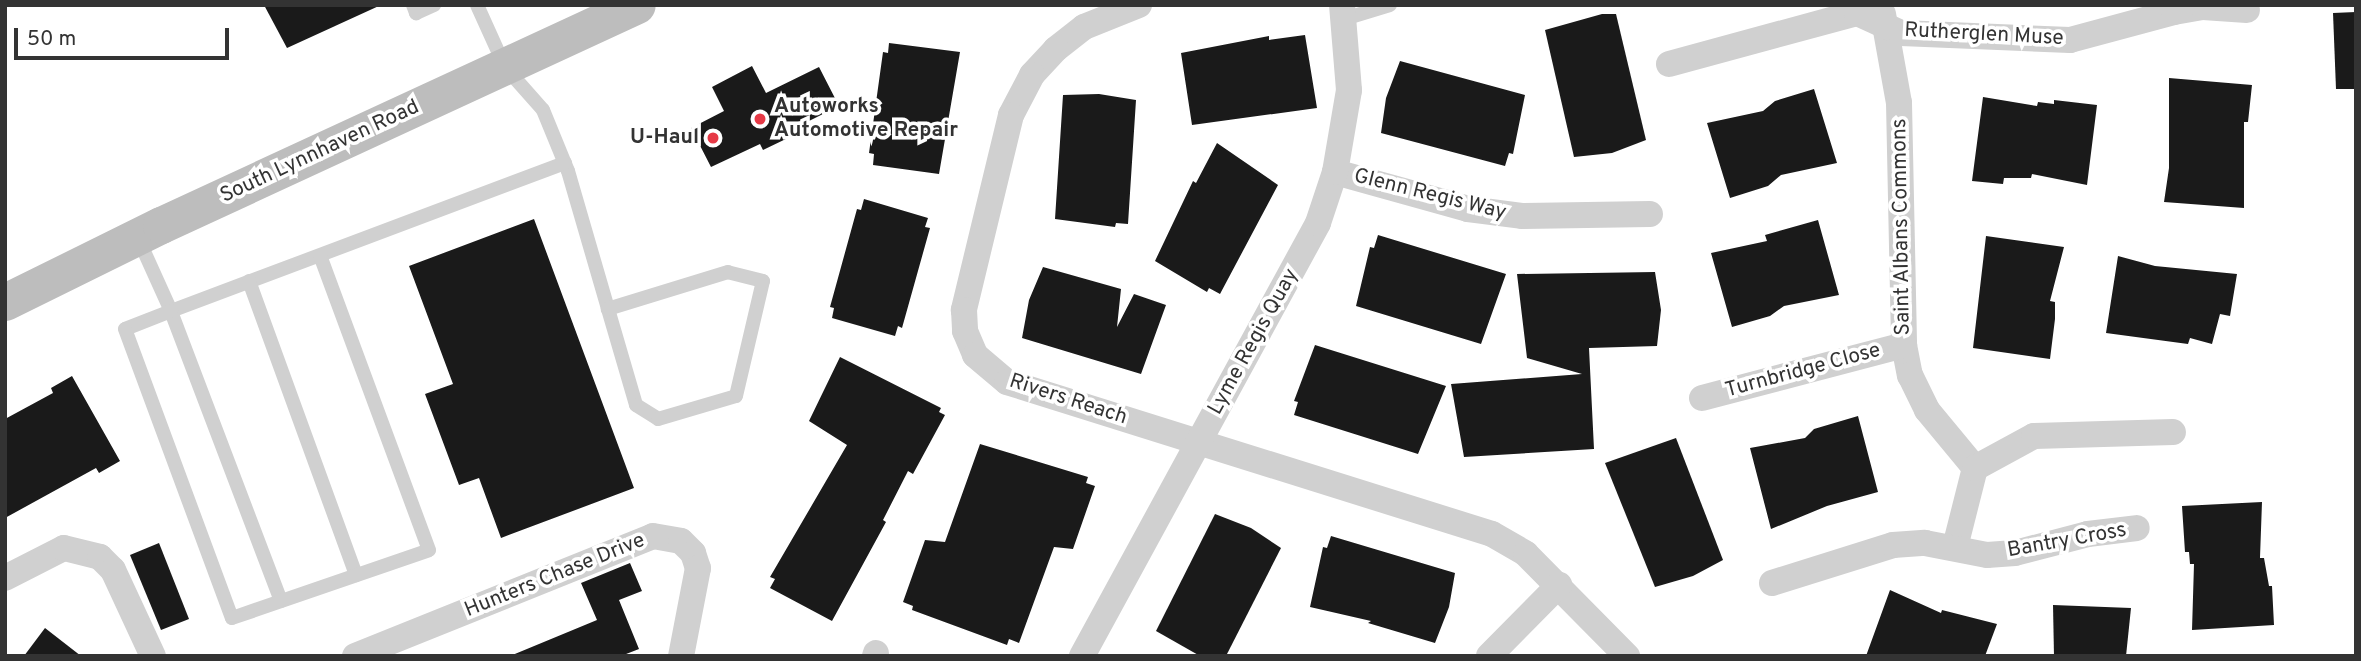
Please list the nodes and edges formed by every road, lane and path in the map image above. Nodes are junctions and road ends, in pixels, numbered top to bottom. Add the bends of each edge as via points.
1 (413, 5) edge
2 (434, 5) edge
3 (477, 5) edge
4 (637, 5) edge
5 (1139, 5) edge
6 (1390, 5) edge
7 (2247, 10) dead end
8 (1343, 12) edge
9 (1883, 17) edge
10 (1669, 64) dead end
11 (505, 67) junction
12 (565, 163) junction
13 (1335, 172) junction
14 (1650, 214) dead end
15 (137, 237) junction
16 (320, 255) junction
17 (248, 281) junction
18 (5, 302) edge
19 (608, 309) junction
20 (171, 311) junction
21 (1904, 345) junction
22 (1702, 398) dead end
23 (2173, 432) dead end
24 (1199, 442) junction
25 (1975, 468) junction
26 (2137, 528) dead end
27 (1955, 547) junction
28 (356, 575) junction
29 (5, 578) edge
30 (1772, 583) dead end
31 (1559, 584) junction
32 (281, 601) junction
33 (153, 656) edge
34 (355, 656) edge
35 (681, 656) edge
36 (1082, 656) edge
37 (1489, 656) edge
38 (1627, 656) edge

1 - 2 lane via 416,13
3 - 11 lane
4 - 11 street, South Lynnhaven Road
5 - 24 street, Rivers Reach via 1084,27 1032,75 1011,115 964,310 965,331 975,355 1007,382
6 - 8 lane
7 - 9 street, Rutherglen Muse via 2203,7 2070,40 1901,33
8 - 13 street, Lyme Regis Quay via 1349,90
9 - 10 street, Rutherglen Muse via 1857,13
9 - 21 street, Saint Albans Commons via 1899,103
11 - 12 lane via 543,110
11 - 15 street, South Lynnhaven Road
12 - 16 lane
12 - 19 lane
13 - 14 street, Glenn Regis Way via 1468,209 1522,216
13 - 24 street, Lyme Regis Quay via 1294,273
15 - 18 street, South Lynnhaven Road
15 - 20 lane
16 - 17 lane
16 - 28 lane via 429,550
17 - 20 lane
17 - 28 lane
19 - 19 lane via 728,272 763,281 736,396 659,419 636,405
20 - 32 lane
20 - 32 lane via 125,329 227,606 232,618
21 - 22 street, Turnbridge Close
21 - 25 street, Saint Albans Commons via 1910,375 1927,410
23 - 25 street via 2034,436
24 - 31 street, Rivers Reach via 1492,534 1526,554
24 - 36 street, Lyme Regis Quay
25 - 27 street
26 - 27 street, Bantry Cross via 2088,534 2015,554 1987,555
27 - 30 street via 1908,544
28 - 32 lane
29 - 33 street via 64,548 100,557 113,570
31 - 37 street
31 - 38 street, Rivers Reach
34 - 35 street, Hunters Chase Drive via 653,536 681,541 693,553 698,568

